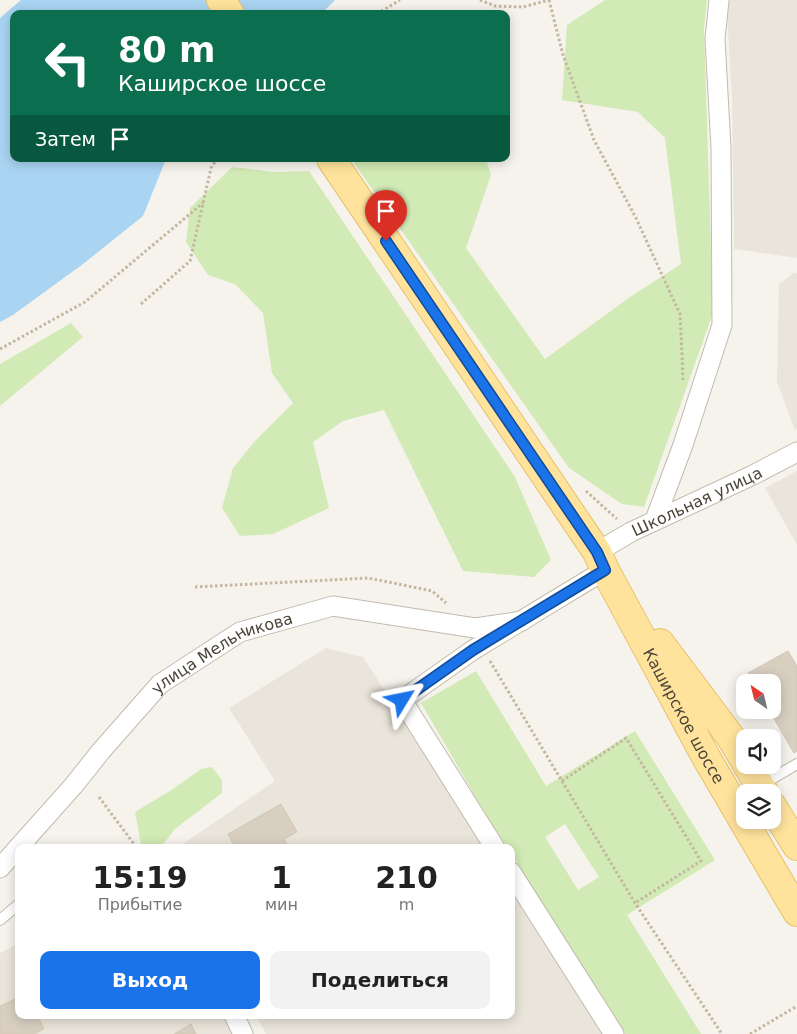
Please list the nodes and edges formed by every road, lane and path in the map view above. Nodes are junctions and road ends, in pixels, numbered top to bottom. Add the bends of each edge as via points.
1 (400, 0) edge
2 (480, 0) edge
3 (549, 0) edge
4 (719, 0) edge
5 (384, 10) edge
6 (214, 162) edge
7 (333, 162) edge
8 (203, 203) junction
9 (141, 304) dead end
10 (0, 349) edge
11 (683, 381) dead end
12 (797, 452) edge
13 (655, 520) junction
14 (601, 561) junction
15 (522, 621) junction
16 (487, 657) dead end
17 (736, 746) edge
18 (797, 764) edge
19 (562, 781) junction
20 (766, 784) edge
21 (99, 797) dead end
22 (781, 820) edge
23 (21, 844) edge
24 (134, 844) edge
25 (493, 844) edge
26 (797, 846) edge
27 (15, 851) edge
28 (0, 868) edge
29 (515, 878) edge
30 (635, 903) junction
31 (15, 907) edge
32 (797, 912) edge
33 (0, 920) edge
34 (797, 1006) edge
35 (236, 1019) edge
36 (243, 1034) edge
37 (614, 1034) edge
38 (722, 1034) edge
39 (750, 1034) edge

1 - 5 path
2 - 3 path via 495,6 523,7
3 - 11 path via 563,55 594,140 636,218 680,314
4 - 13 street via 716,39 721,148 722,325
6 - 8 path
7 - 14 main road, Каширское шоссе
8 - 9 path via 190,261
8 - 10 path via 85,302
12 - 13 street, Школьная улица
13 - 14 street, Школьная улица via 631,532
14 - 15 street, Школьная улица
14 - 17 main road, Каширское шоссе
14 - 32 main road, Каширское шоссе via 707,759
15 - 23 street, улица Мельникова via 475,628 334,606 240,632 160,684
15 - 25 street, Школьная улица via 473,650 402,700
16 - 19 path
18 - 20 lane
19 - 30 path
19 - 30 path via 626,738 701,861
21 - 24 path
22 - 26 main road
27 - 28 street, улица Мельникова
29 - 37 street
30 - 38 path
31 - 33 lane
34 - 39 path
35 - 36 street

